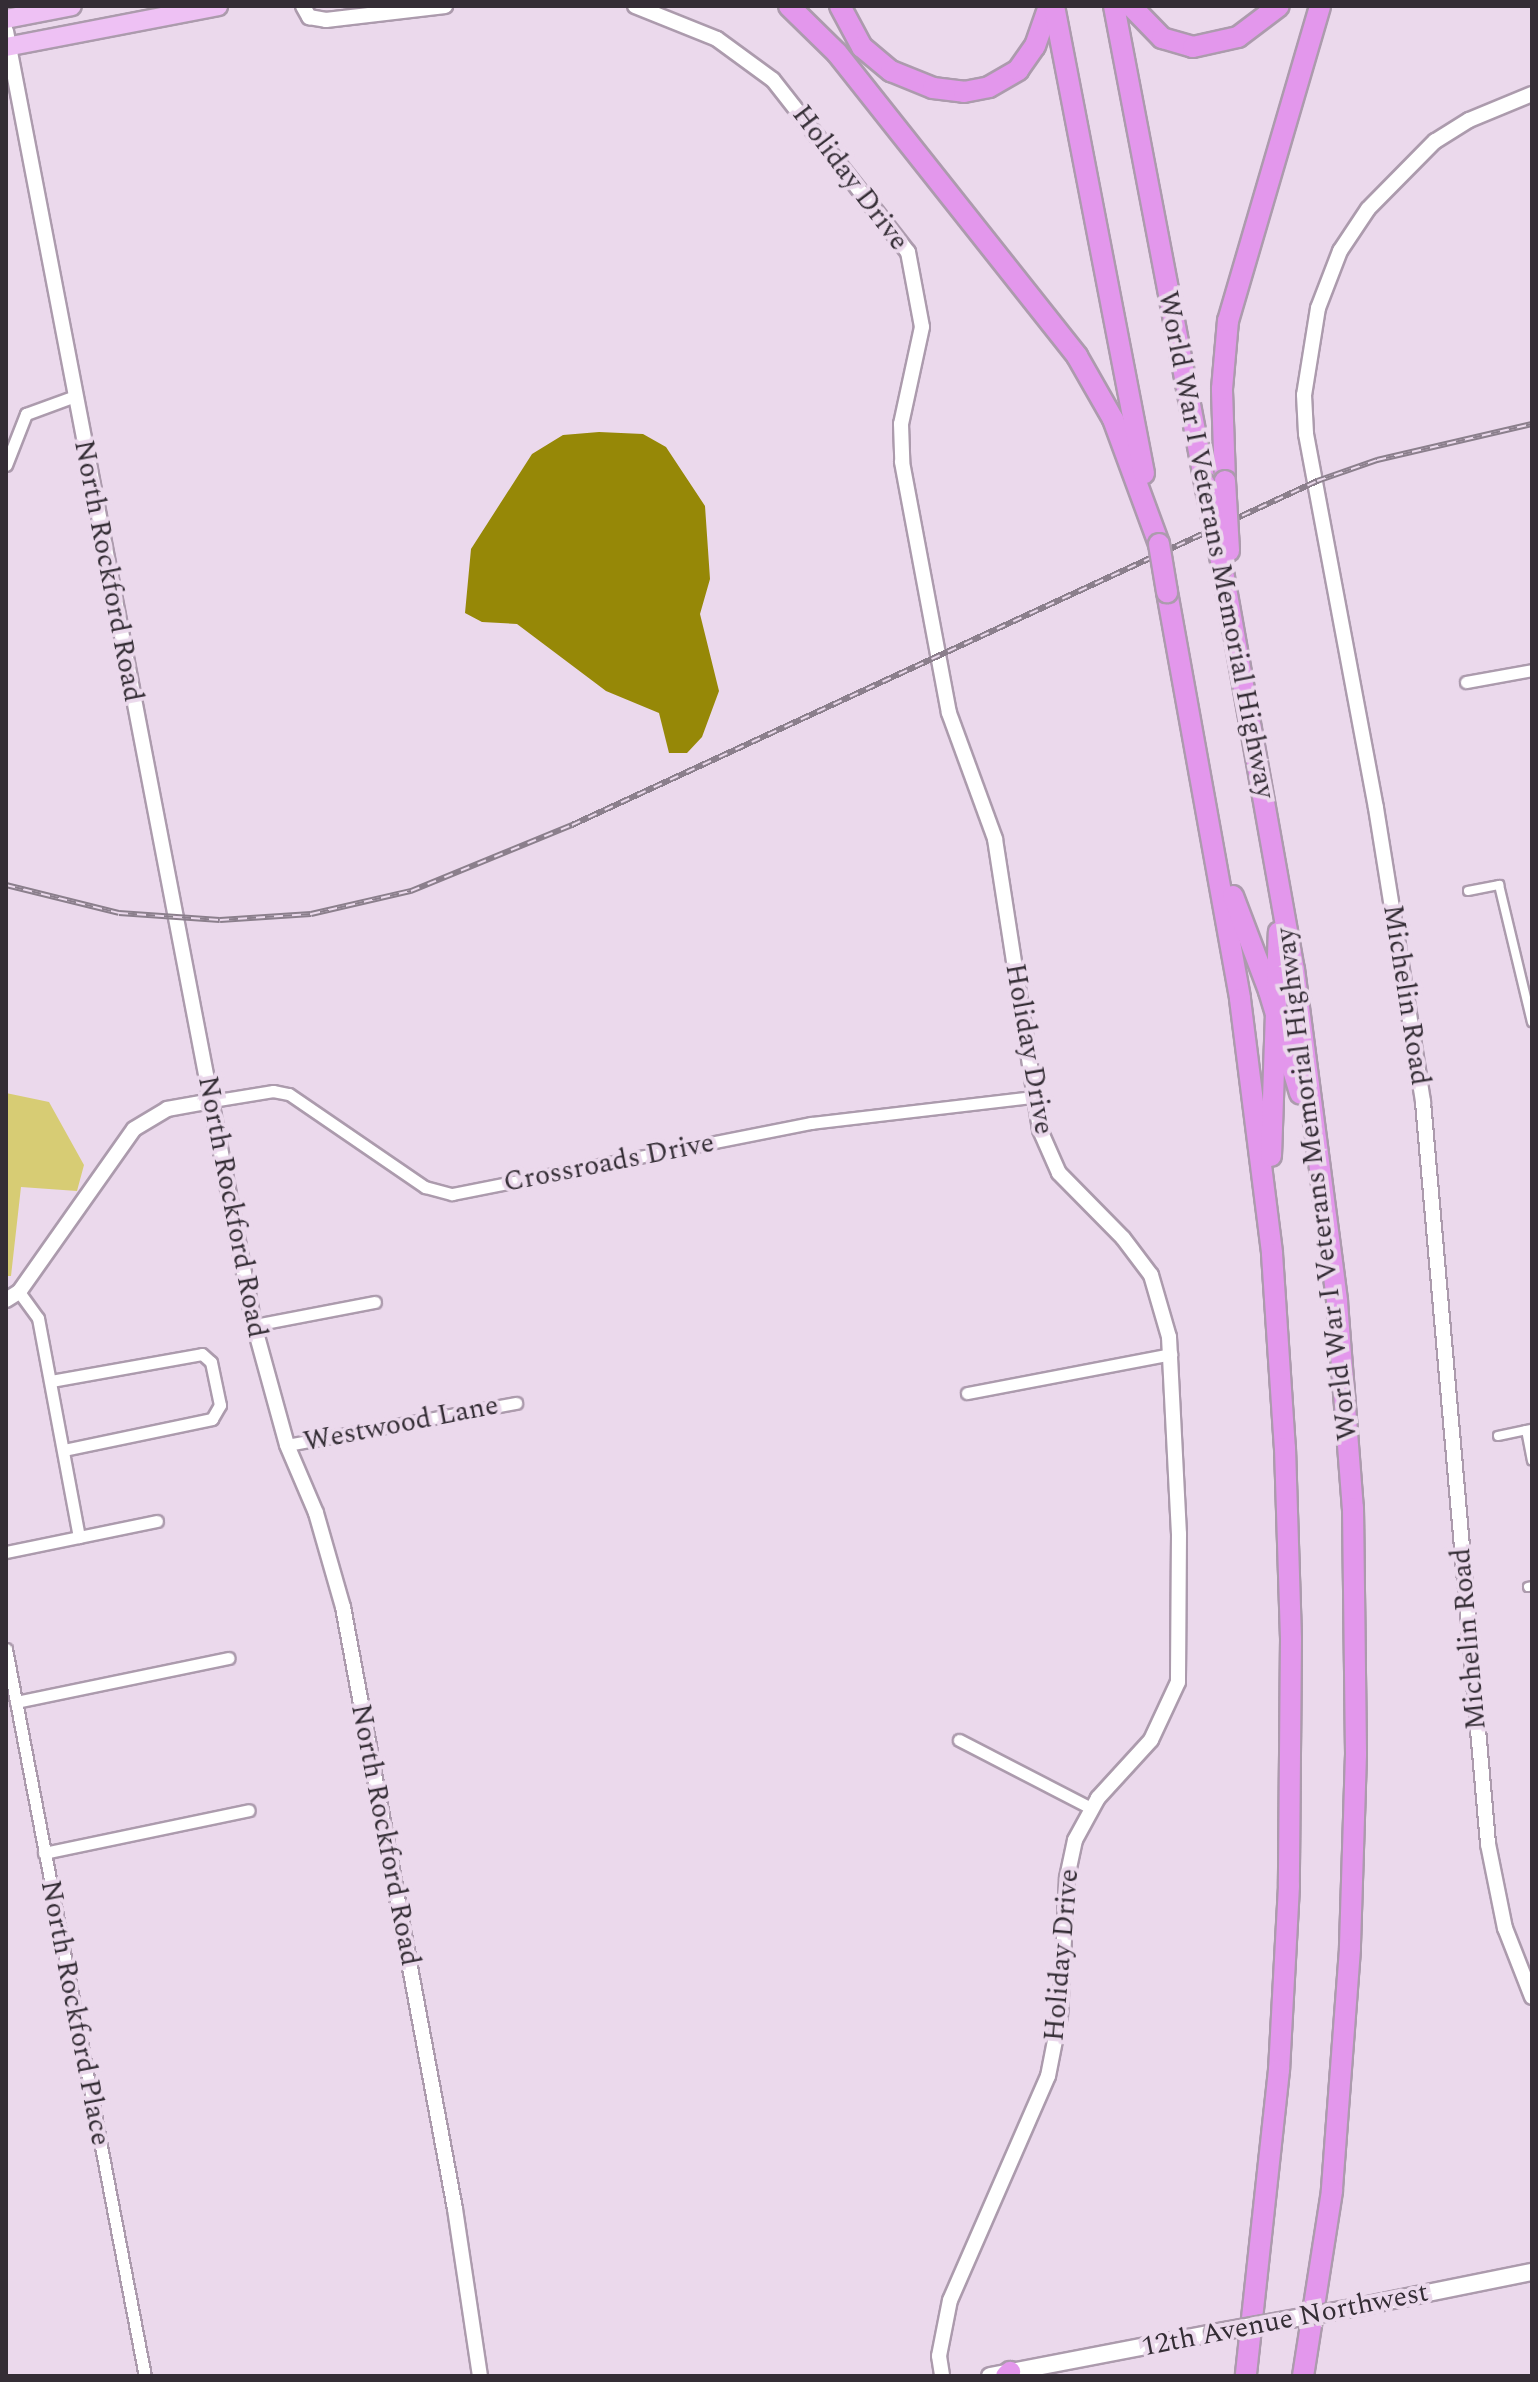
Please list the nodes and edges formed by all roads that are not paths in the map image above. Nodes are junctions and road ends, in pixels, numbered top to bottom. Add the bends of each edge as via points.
1 (72, 6) edge
2 (218, 6) edge
3 (303, 6) edge
4 (445, 6) edge
5 (635, 6) edge
6 (789, 6) edge
7 (840, 6) edge
8 (1052, 6) edge
9 (1114, 6) edge
10 (1131, 6) edge
11 (1279, 6) edge
12 (1320, 6) edge
13 (6, 19) edge
14 (7, 42) edge
15 (1532, 94) edge
16 (75, 396) junction
17 (6, 465) edge
18 (1215, 483) junction
19 (1149, 513) junction
20 (1532, 670) edge
21 (1466, 682) dead end
22 (1219, 864) junction
23 (1279, 868) junction
24 (1468, 891) dead end
25 (1276, 1014) junction
26 (1532, 1022) edge
27 (1034, 1097) junction
28 (212, 1101) junction
29 (1326, 1218) junction
30 (1272, 1254) junction
31 (13, 1296) edge
32 (375, 1302) dead end
33 (254, 1325) junction
34 (1171, 1354) junction
35 (51, 1381) junction
36 (967, 1393) dead end
37 (516, 1403) dead end
38 (1529, 1430) edge
39 (1498, 1436) dead end
40 (287, 1445) junction
41 (63, 1450) junction
42 (1532, 1460) edge
43 (157, 1521) dead end
44 (79, 1537) junction
45 (6, 1552) edge
46 (6, 1649) edge
47 (228, 1658) dead end
48 (16, 1702) junction
49 (959, 1740) dead end
50 (1091, 1808) junction
51 (249, 1810) dead end
52 (44, 1853) junction
53 (1532, 1997) edge
54 (1532, 2272) edge
55 (941, 2335) junction
56 (1002, 2375) edge
57 (145, 2376) edge
58 (480, 2376) edge
59 (942, 2376) edge
60 (952, 2376) edge
61 (1246, 2376) edge
62 (1303, 2376) edge

1 - 13 main road
2 - 14 main road
3 - 4 street via 309,17 326,20
5 - 27 street, Holiday Drive via 717,39 773,80 900,239 914,268 922,345 902,416 902,462 949,713 995,839
6 - 19 highway via 837,53 1077,356 1113,419
7 - 8 highway via 862,47 891,71 933,88 964,92 989,87 1018,70
8 - 19 highway, World War I Veterans Memorial Highway
9 - 18 highway, World War I Veterans Memorial Highway
10 - 11 highway via 1162,38 1193,47 1238,37
12 - 18 highway via 1228,321
14 - 16 street, North Rockford Road
15 - 53 street, Michelin Road via 1469,120 1435,141 1368,209 1340,251 1318,308 1304,395 1306,434 1376,808 1423,1102 1488,1844 1505,1928
16 - 17 street via 26,414
16 - 28 street, North Rockford Road
18 - 23 highway, World War I Veterans Memorial Highway, bridge via 1228,596
19 - 22 highway, World War I Veterans Memorial Highway, bridge
20 - 21 street
22 - 25 highway
22 - 30 highway, World War I Veterans Memorial Highway
23 - 25 highway
23 - 29 highway, World War I Veterans Memorial Highway
24 - 26 street via 1499,885
25 - 29 highway via 1307,1122
25 - 30 highway
27 - 28 street, Crossroads Drive via 811,1123 452,1194 425,1187 289,1094 273,1091
27 - 34 street, Holiday Drive via 1040,1130 1059,1173 1132,1248 1156,1286
28 - 31 street via 167,1109 134,1129
28 - 33 street, North Rockford Road
29 - 62 highway, World War I Veterans Memorial Highway via 1353,1508 1355,1837 1332,2191
30 - 61 highway, World War I Veterans Memorial Highway via 1289,1539 1290,1871 1279,2070
31 - 35 street via 38,1318
32 - 33 street
33 - 40 street, North Rockford Road
34 - 36 street
34 - 50 street, Holiday Drive via 1179,1534 1178,1682 1151,1740
35 - 41 street
35 - 41 street via 202,1354 211,1362 220,1405 212,1419
37 - 40 street, Westwood Lane
38 - 39 street
38 - 42 street
40 - 58 street, North Rockford Road via 316,1513 343,1607 455,2209
41 - 44 street
43 - 44 street
44 - 45 street
46 - 48 street, North Rockford Place
47 - 48 street
48 - 52 street, North Rockford Place
49 - 50 street
50 - 55 street, Holiday Drive via 1071,1857 1060,2009 1048,2076 950,2300
51 - 52 street
52 - 57 street, North Rockford Place
54 - 56 main road, 12th Avenue Northwest, bridge
55 - 59 street, Holiday Drive
55 - 60 street

